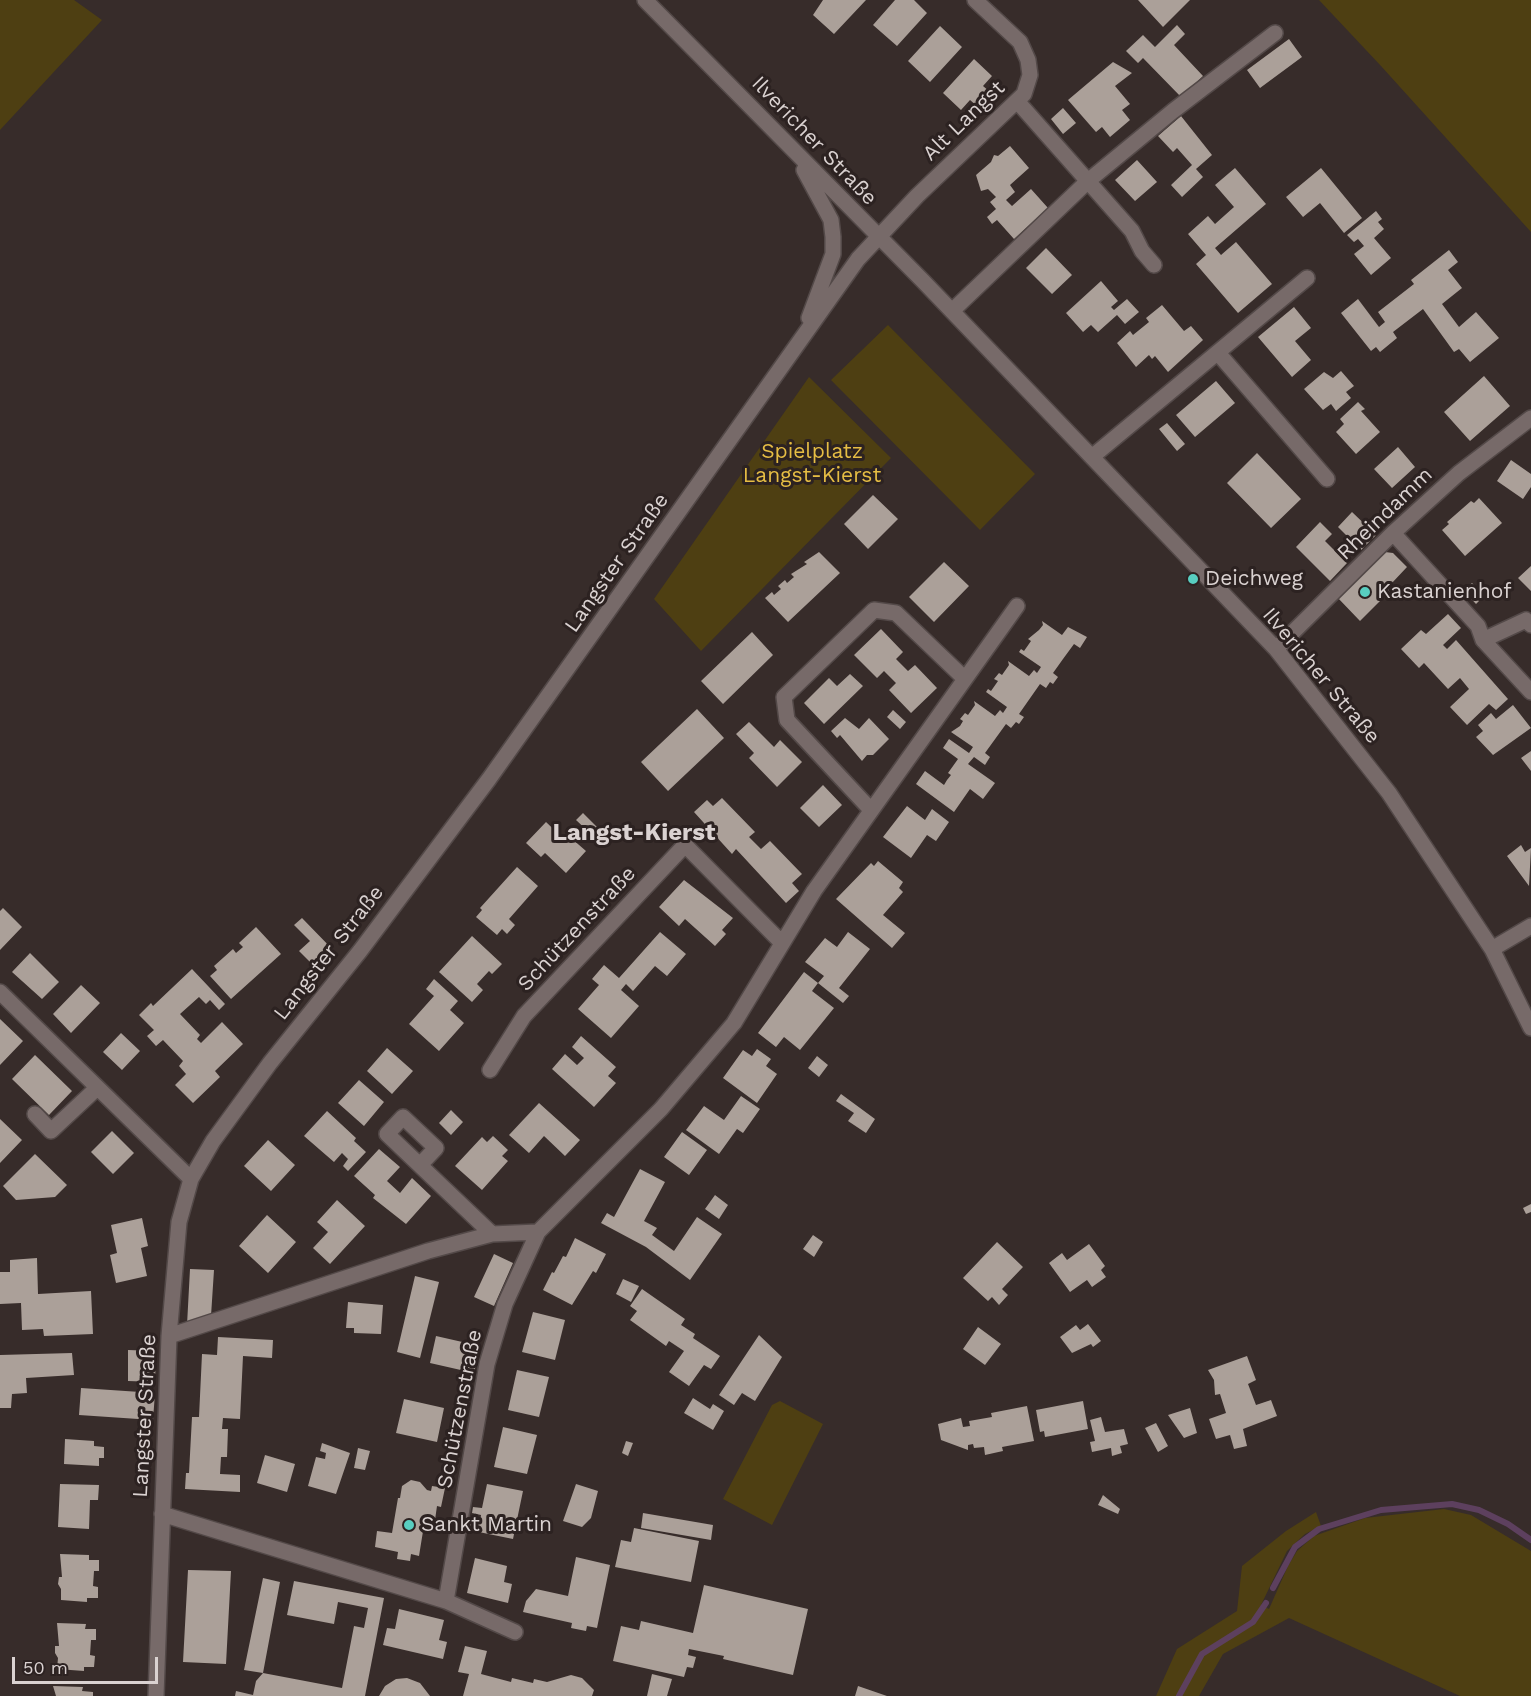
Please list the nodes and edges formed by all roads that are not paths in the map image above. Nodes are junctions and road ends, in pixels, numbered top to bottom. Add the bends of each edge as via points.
1 (645, 0) edge
2 (975, 0) edge
3 (1275, 33) dead end
4 (1017, 101) junction
5 (792, 149) junction
6 (1088, 181) junction
7 (878, 236) junction
8 (1154, 265) dead end
9 (1307, 278) dead end
10 (952, 311) junction
11 (805, 332) junction
12 (1218, 353) junction
13 (1531, 418) edge
14 (1093, 456) junction
15 (1327, 479) dead end
16 (1393, 533) junction
17 (1017, 606) dead end
18 (1531, 625) edge
19 (1483, 640) junction
20 (1276, 649) junction
21 (965, 679) junction
22 (1531, 692) edge
23 (871, 810) junction
24 (1531, 926) edge
25 (781, 942) junction
26 (1492, 949) junction
27 (0, 992) edge
28 (1531, 1028) edge
29 (490, 1070) dead end
30 (97, 1088) junction
31 (35, 1114) dead end
32 (420, 1165) dead end
33 (191, 1179) junction
34 (538, 1232) junction
35 (492, 1234) junction
36 (169, 1336) junction
37 (162, 1514) junction
38 (447, 1601) junction
39 (516, 1632) dead end
40 (156, 1696) edge

1 - 5 street, Ilvericher Straße
2 - 4 street, Alt Langst via 1020,42 1028,60 1030,75
3 - 6 street
4 - 6 street
4 - 7 street, Alt Langst
5 - 7 street, Ilvericher Straße
5 - 11 street, Langster Straße via 831,220 833,237 833,254
6 - 8 street via 1132,231
6 - 10 street
7 - 10 street, Ilvericher Straße
7 - 11 street, Langster Straße
9 - 12 street
10 - 14 street, Ilvericher Straße
11 - 33 street, Langster Straße via 489,779 270,1063 213,1141
12 - 14 street
12 - 15 street
13 - 16 street, Rheindamm via 1459,473
14 - 20 street, Ilvericher Straße
16 - 19 street via 1478,626
16 - 20 street, Rheindamm
17 - 21 street, Schützenstraße
18 - 19 street via 1526,620
19 - 22 street
20 - 26 street, Ilvericher Straße via 1389,793
21 - 23 street, Schützenstraße
21 - 23 street via 896,613 874,610 784,697 787,720
23 - 25 street, Schützenstraße
24 - 26 street
25 - 29 street, Schützenstraße via 685,845 524,1016
25 - 34 street, Schützenstraße via 734,1023 661,1109
26 - 28 street, Ilvericher Straße
27 - 30 street
30 - 31 street via 51,1131
30 - 33 street
32 - 35 street
33 - 36 street, Langster Straße via 179,1222
34 - 35 street
34 - 38 street, Schützenstraße via 505,1304 487,1364
35 - 36 street via 428,1251
36 - 37 street, Langster Straße
37 - 38 street
37 - 40 street, Langster Straße
38 - 39 street

